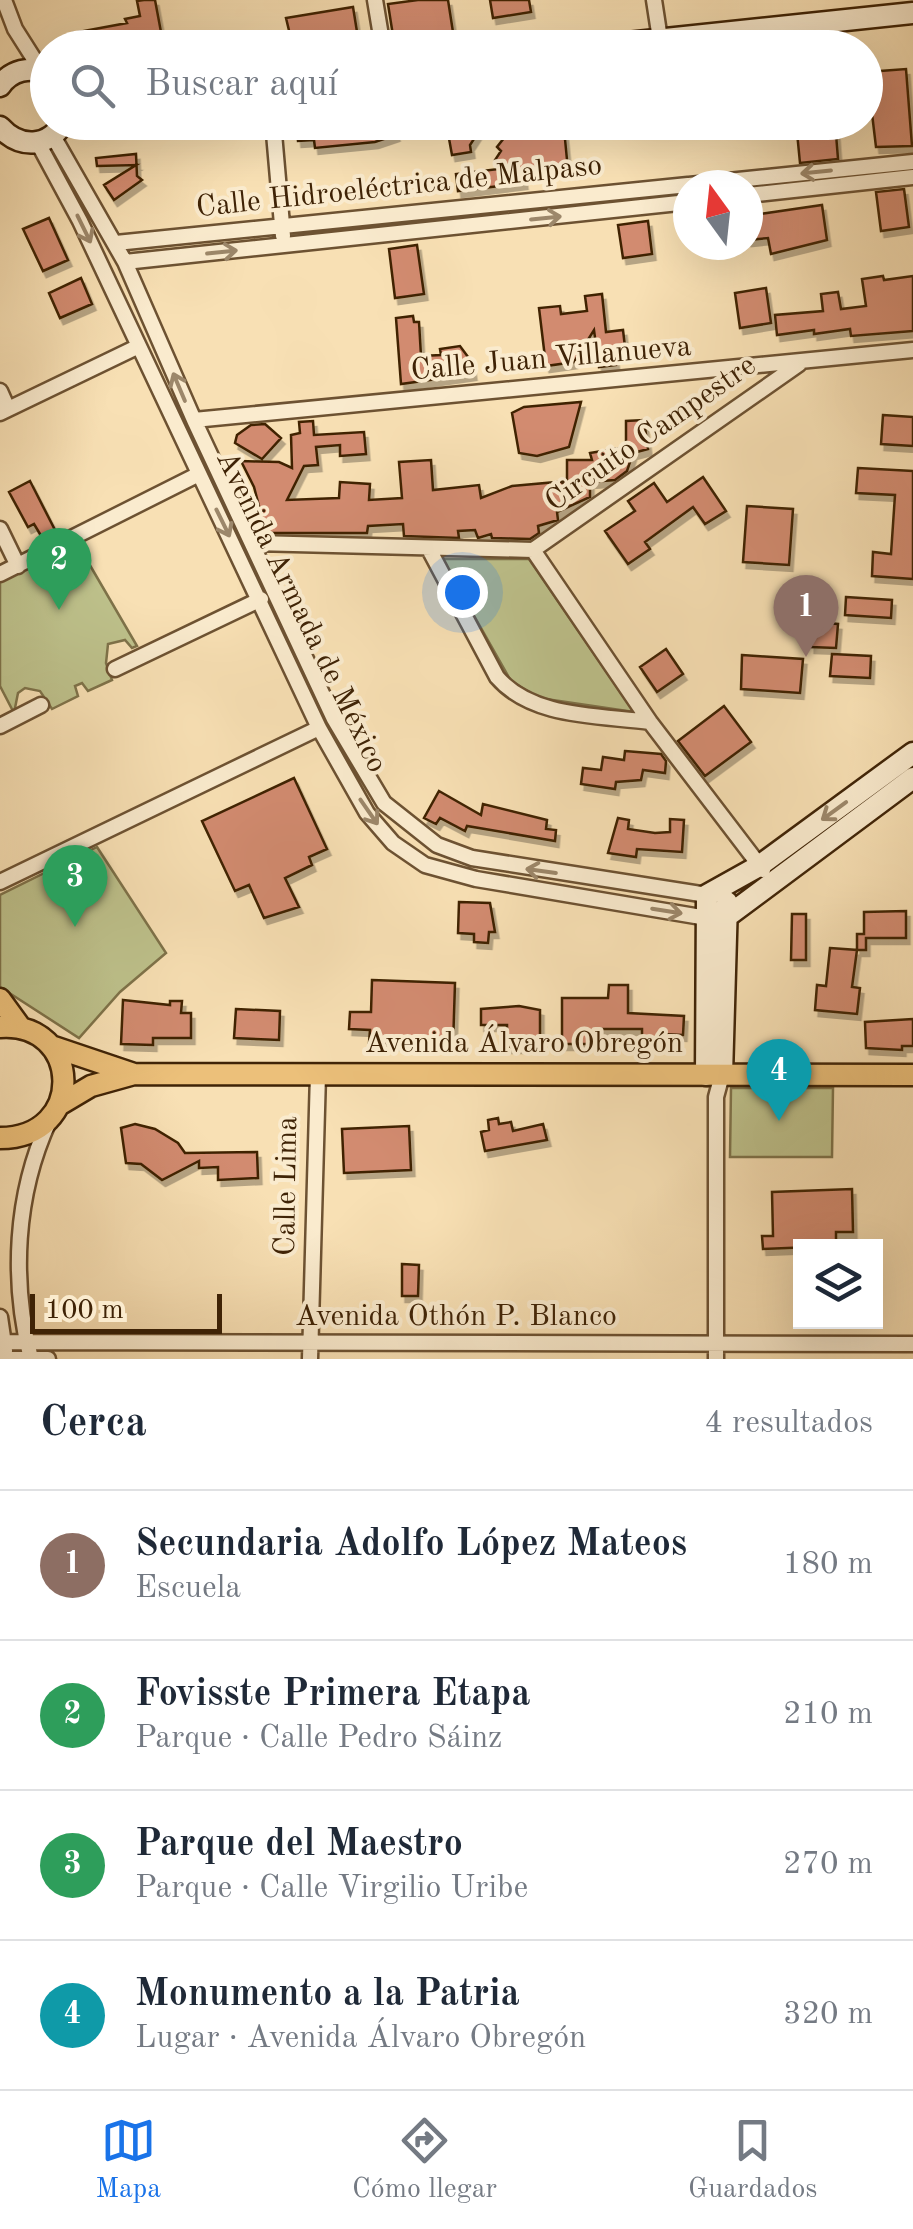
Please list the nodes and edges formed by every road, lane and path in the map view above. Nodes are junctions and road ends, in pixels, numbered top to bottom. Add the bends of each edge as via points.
1 (4, 0) edge
2 (375, 0) edge
3 (654, 0) edge
4 (913, 12) edge
5 (381, 30) edge
6 (659, 30) edge
7 (744, 30) edge
8 (30, 51) edge
9 (30, 69) edge
10 (2, 77) edge
11 (0, 127) edge
12 (30, 137) edge
13 (54, 140) edge
14 (56, 140) edge
15 (275, 140) edge
16 (913, 162) edge
17 (763, 177) edge
18 (913, 177) edge
19 (673, 187) edge
20 (763, 193) edge
21 (594, 195) junction
22 (673, 204) edge
23 (596, 212) junction
24 (282, 228) junction
25 (116, 242) junction
26 (284, 245) junction
27 (126, 262) junction
28 (139, 346) junction
29 (913, 350) edge
30 (800, 363) junction
31 (0, 391) edge
32 (4, 411) edge
33 (194, 420) junction
34 (199, 474) junction
35 (0, 528) edge
36 (254, 543) junction
37 (532, 550) junction
38 (430, 551) junction
39 (18, 566) junction
40 (0, 574) edge
41 (261, 599) junction
42 (115, 669) dead end
43 (42, 705) dead end
44 (650, 722) junction
45 (0, 726) edge
46 (319, 728) junction
47 (913, 753) edge
48 (913, 778) edge
49 (765, 874) junction
50 (0, 882) edge
51 (716, 892) junction
52 (729, 914) junction
53 (707, 918) junction
54 (0, 999) edge
55 (11, 1028) edge
56 (51, 1046) junction
57 (134, 1074) junction
58 (318, 1074) junction
59 (714, 1075) junction
60 (913, 1075) edge
61 (54, 1113) junction
62 (0, 1138) edge
63 (0, 1317) edge
64 (26, 1340) junction
65 (2, 1342) edge
66 (913, 1344) edge
67 (310, 1352) edge
68 (716, 1352) edge
69 (3, 1358) edge
70 (31, 1358) edge
71 (48, 1359) edge

1 - 8 street
2 - 5 street
3 - 6 street
4 - 7 main road
9 - 10 main road
11 - 12 main road via 12,139
13 -> 28 street, Avenida Armada de México
14 - 25 street, Avenida Armada de México
15 - 24 street
16 -> 17 street, Calle Hidroeléctrica de Malpaso
18 - 20 street
19 - 21 street, Calle Hidroeléctrica de Malpaso
21 - 23 street
21 - 24 street, Calle Hidroeléctrica de Malpaso
22 - 23 street, Calle Hidroeléctrica de Malpaso
26 -> 23 street, Calle Hidroeléctrica de Malpaso
24 - 25 street, Calle Hidroeléctrica de Malpaso
24 - 26 street
25 - 27 street, Avenida Armada de México
27 -> 26 street, Calle Hidroeléctrica de Malpaso
33 -> 27 street, Avenida Armada de México
28 - 32 street
28 - 34 street, Avenida Armada de México
29 - 30 street, Calle Juan Villanueva
30 - 33 street, Calle Juan Villanueva
30 - 37 street, Circuito Campestre
31 - 32 street
33 - 36 street, Avenida Armada de México
34 - 39 street
34 -> 41 street, Avenida Armada de México
35 - 39 street
36 - 38 street, Circuito Campestre
51 -> 36 street, Avenida Armada de México via 472,858 412,829 384,803 334,719
37 - 38 street, Circuito Campestre
37 - 44 street, Circuito Campestre
38 - 44 street via 511,694 534,706
39 - 40 street
41 - 42 street
41 - 46 street, Avenida Armada de México
43 - 45 street
44 - 49 street, Circuito Campestre
46 - 50 street
46 -> 53 street, Avenida Armada de México via 367,812 425,866
47 -> 49 main road
48 - 49 main road
49 - 51 main road
49 - 52 main road
51 - 52 main road
51 - 53 main road
52 - 53 main road, Avenida Armada de México
52 - 59 main road
53 - 59 main road
54 - 55 main road
55 - 56 main road, Avenida Álvaro Obregón
56 - 57 main road, Avenida Álvaro Obregón
56 - 61 main road via 64,1074
57 - 58 main road, Avenida Álvaro Obregón
57 - 61 main road, Avenida Álvaro Obregón via 91,1086
58 - 59 main road, Avenida Álvaro Obregón
58 - 67 street, Calle Lima
59 - 60 main road, Avenida Álvaro Obregón
59 - 68 street
61 - 62 main road, Avenida Álvaro Obregón via 34,1132
61 - 64 street via 32,1157 22,1217 18,1296
63 - 65 street
64 - 65 street, Avenida Othón P. Blanco
64 - 67 street, Avenida Othón P. Blanco
64 - 70 street
65 - 69 street
66 - 68 street, Avenida Othón P. Blanco
67 - 68 street, Avenida Othón P. Blanco
69 - 70 street
70 - 71 street

